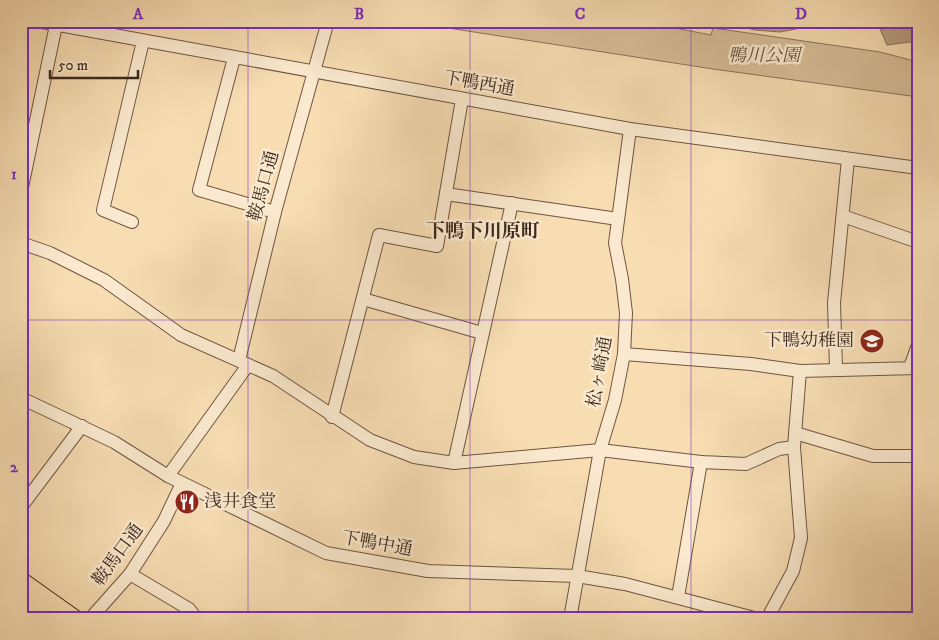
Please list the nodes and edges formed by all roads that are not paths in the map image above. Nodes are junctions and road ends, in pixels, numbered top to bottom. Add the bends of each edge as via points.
1 (37, 21) edge
2 (328, 21) edge
3 (56, 25) junction
4 (143, 41) junction
5 (234, 58) junction
6 (314, 73) junction
7 (462, 99) junction
8 (630, 129) junction
9 (848, 159) junction
10 (918, 168) edge
11 (21, 192) edge
12 (446, 194) junction
13 (512, 203) junction
14 (275, 212) junction
15 (843, 216) junction
16 (618, 219) junction
17 (132, 222) dead end
18 (918, 242) edge
19 (21, 243) edge
20 (363, 299) junction
21 (482, 333) junction
22 (918, 345) edge
23 (624, 354) junction
24 (243, 362) junction
25 (914, 367) edge
26 (836, 368) junction
27 (800, 371) junction
28 (21, 398) edge
29 (332, 417) junction
30 (82, 426) junction
31 (796, 433) junction
32 (794, 447) junction
33 (600, 450) junction
34 (918, 456) edge
35 (701, 462) junction
36 (454, 463) junction
37 (168, 476) junction
38 (182, 483) junction
39 (21, 507) edge
40 (130, 574) junction
41 (576, 576) junction
42 (21, 580) edge
43 (21, 596) edge
44 (678, 597) junction
45 (54, 619) edge
46 (76, 619) edge
47 (90, 619) edge
48 (197, 619) edge
49 (570, 619) edge
50 (758, 619) edge
51 (766, 619) edge

1 - 3 street, 下鴨西通
2 - 6 street, 鞍馬口通
3 - 4 street, 下鴨西通
3 - 11 street
4 - 5 street, 下鴨西通
4 - 17 street via 103,210
5 - 6 street, 下鴨西通
5 - 14 street via 199,190
6 - 7 street, 下鴨西通
6 - 14 street, 鞍馬口通
7 - 8 street, 下鴨西通
7 - 12 street
8 - 9 street, 下鴨西通
8 - 16 street, 松ヶ崎通
9 - 10 street, 下鴨西通
9 - 15 street
12 - 13 street
12 - 20 street via 437,246 379,235
13 - 16 street
13 - 21 street
14 - 24 street, 鞍馬口通
15 - 18 street
15 - 26 street via 834,303
16 - 23 street, 松ヶ崎通 via 615,242 626,313
19 - 24 street via 50,253 104,280 181,335
20 - 21 street
20 - 29 street
21 - 36 street
22 - 25 street
23 - 27 street
23 - 33 street, 松ヶ崎通
24 - 29 street via 273,376
24 - 37 street, 鞍馬口通
25 - 26 street
26 - 27 street
27 - 31 street
28 - 30 street, 下鴨中通
29 - 36 street via 370,440 400,453
30 - 37 street, 下鴨中通
30 - 39 street
31 - 32 street
31 - 34 street via 873,456
32 - 35 street via 779,449 746,464
32 - 51 street via 801,538 793,571
33 - 35 street
33 - 36 street
33 - 41 street, 松ヶ崎通
35 - 44 street
37 - 38 street, 下鴨中通
38 - 40 street, 鞍馬口通 via 164,521
38 - 41 street, 下鴨中通 via 329,554 428,571
40 - 47 street, 鞍馬口通
40 - 48 street via 189,609
41 - 44 street, 下鴨中通
41 - 49 street, 松ヶ崎通
42 - 46 main road
43 - 45 main road
44 - 50 street, 下鴨中通

